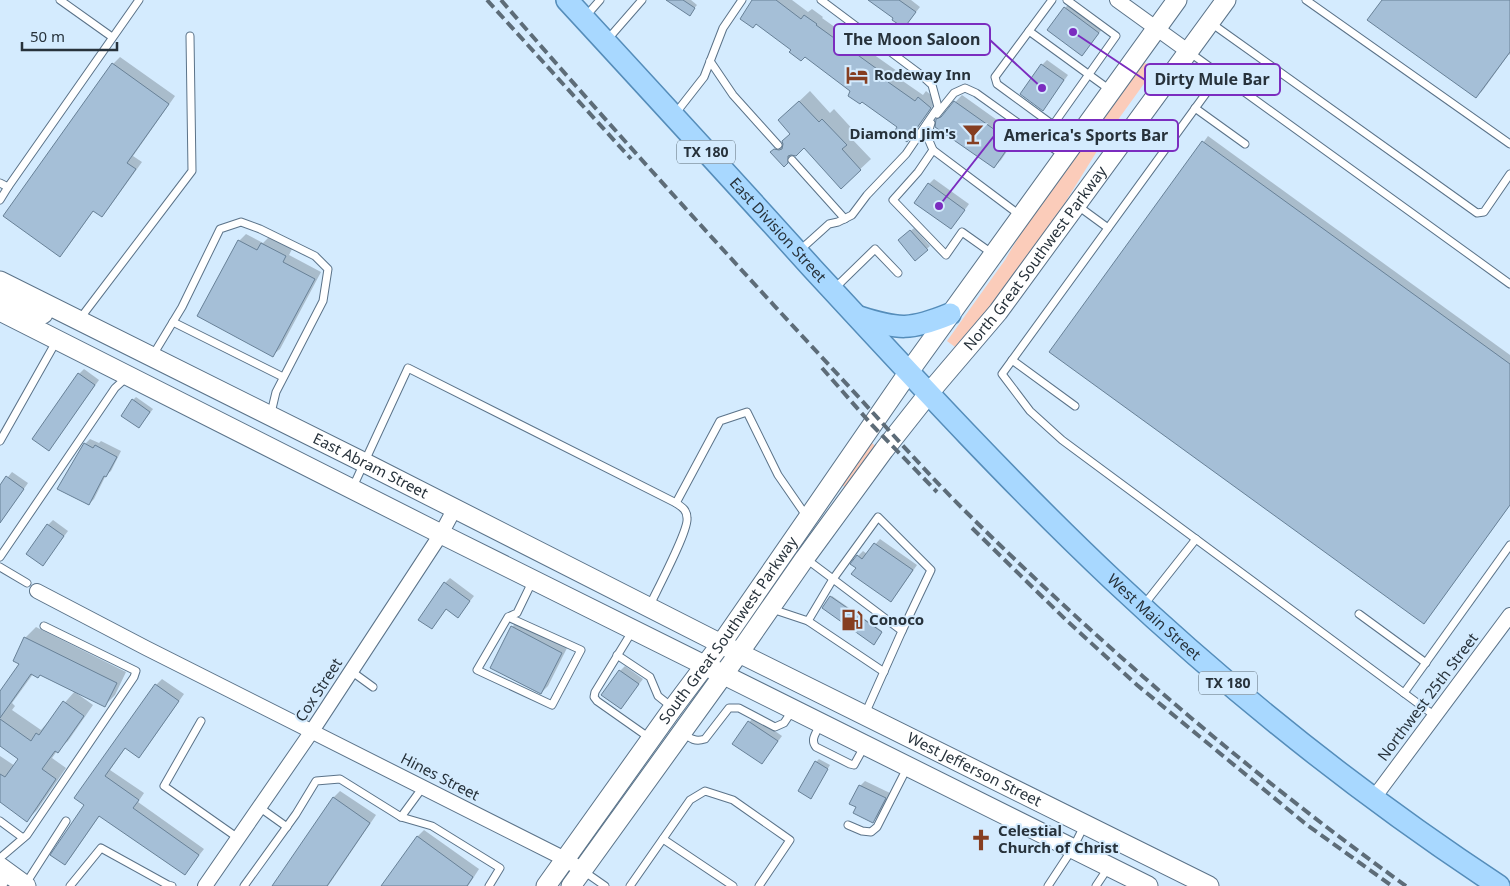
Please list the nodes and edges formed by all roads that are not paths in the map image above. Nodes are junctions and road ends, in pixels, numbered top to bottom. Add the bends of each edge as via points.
1 (60, 0) edge
2 (139, 0) edge
3 (567, 0) edge
4 (600, 0) edge
5 (642, 0) edge
6 (742, 0) edge
7 (821, 0) edge
8 (1052, 0) edge
9 (1067, 0) edge
10 (1117, 0) edge
11 (1178, 0) edge
12 (1226, 0) edge
13 (1306, 0) edge
14 (584, 18) junction
15 (1210, 22) junction
16 (1157, 29) junction
17 (1029, 31) junction
18 (190, 36) dead end
19 (112, 37) junction
20 (606, 42) junction
21 (1189, 52) junction
22 (710, 61) junction
23 (1220, 74) junction
24 (1088, 75) junction
25 (1112, 92) junction
26 (1195, 108) junction
27 (674, 116) junction
28 (1245, 144) dead end
29 (1510, 144) edge
30 (778, 145) dead end
31 (933, 150) junction
32 (1064, 156) junction
33 (792, 160) dead end
34 (1510, 174) edge
35 (0, 183) edge
36 (8, 187) junction
37 (0, 200) edge
38 (1075, 205) junction
39 (1021, 216) junction
40 (845, 219) junction
41 (1108, 228) junction
42 (798, 252) junction
43 (994, 254) junction
44 (898, 272) dead end
45 (0, 281) edge
46 (1510, 284) edge
47 (832, 290) junction
48 (1, 311) edge
49 (950, 314) junction
50 (857, 317) junction
51 (78, 320) junction
52 (173, 322) junction
53 (58, 340) junction
54 (152, 357) junction
55 (1012, 360) junction
56 (908, 373) junction
57 (128, 376) junction
58 (283, 376) junction
59 (929, 393) junction
60 (230, 396) junction
61 (1075, 406) dead end
62 (270, 416) junction
63 (0, 441) edge
64 (363, 462) junction
65 (351, 489) junction
66 (676, 503) junction
67 (455, 508) junction
68 (807, 518) junction
69 (441, 534) junction
70 (1196, 539) junction
71 (1510, 545) edge
72 (0, 557) edge
73 (804, 558) junction
74 (0, 567) edge
75 (833, 579) junction
76 (533, 580) junction
77 (32, 587) joint
78 (1143, 606) junction
79 (649, 607) junction
80 (770, 608) junction
81 (1359, 614) dead end
82 (1510, 615) edge
83 (508, 617) junction
84 (808, 621) junction
85 (44, 626) dead end
86 (633, 629) junction
87 (902, 631) junction
88 (721, 644) junction
89 (738, 653) junction
90 (617, 655) junction
91 (1426, 663) junction
92 (706, 665) junction
93 (351, 671) junction
94 (884, 672) junction
95 (723, 674) junction
96 (372, 687) dead end
97 (1404, 693) junction
98 (673, 708) junction
99 (793, 708) junction
100 (865, 714) junction
101 (1435, 716) junction
102 (201, 721) dead end
103 (889, 726) junction
104 (312, 731) junction
105 (681, 732) junction
106 (651, 740) junction
107 (871, 747) junction
108 (908, 766) junction
109 (423, 787) junction
110 (1373, 799) junction
111 (259, 808) junction
112 (1060, 811) junction
113 (401, 817) junction
114 (0, 821) edge
115 (66, 821) dead end
116 (1085, 824) junction
117 (848, 825) dead end
118 (286, 827) junction
119 (1048, 835) junction
120 (23, 838) junction
121 (238, 838) junction
122 (663, 839) junction
123 (1073, 848) junction
124 (565, 858) junction
125 (1110, 866) junction
126 (2, 870) edge
127 (582, 870) junction
128 (25, 886) edge
129 (70, 886) edge
130 (172, 886) edge
131 (205, 886) edge
132 (244, 886) edge
133 (489, 886) edge
134 (546, 886) edge
135 (571, 886) edge
136 (605, 886) edge
137 (630, 886) edge
138 (733, 886) edge
139 (759, 886) edge
140 (1048, 886) edge
141 (1096, 886) edge
142 (1148, 886) edge
143 (1210, 886) edge
144 (1499, 886) edge

1 - 19 lane
2 - 19 lane
3 - 14 main road, East Division Street / TX 180
4 - 14 lane
5 - 20 lane
6 - 22 lane via 724,28
7 - 40 lane via 920,74 932,85 938,107 906,154
8 - 17 lane
9 - 24 lane via 1116,36
10 - 16 street
11 - 16 main road
12 - 15 main road, North Great Southwest Parkway
13 - 29 lane
14 - 20 main road, East Division Street / TX 180
15 - 21 main road, North Great Southwest Parkway
15 - 34 lane via 1476,213 1484,212
16 - 21 street
16 - 25 main road
17 - 24 lane
17 - 24 lane via 995,77 997,84 1052,125
18 - 51 lane via 192,171
19 - 36 lane
20 - 27 main road, East Division Street / TX 180
21 - 23 lane
21 - 38 main road, North Great Southwest Parkway
22 - 27 lane via 704,77
22 - 30 lane via 733,96
23 - 26 lane
23 - 46 lane
24 - 25 lane
25 - 32 main road
26 - 28 lane
26 - 41 lane
27 - 42 main road, East Division Street / TX 180
31 - 32 lane via 926,136 931,123 954,93 966,88
31 - 39 lane
31 - 43 lane via 893,200 946,255 962,232
32 - 39 main road
33 - 40 lane
35 - 36 lane
36 - 37 lane
38 - 41 lane
38 - 59 main road, North Great Southwest Parkway via 998,312
39 - 43 main road
40 - 42 lane via 829,224
41 - 55 lane
42 - 47 main road, East Division Street / TX 180
43 - 49 main road
44 - 47 lane via 875,249
45 - 51 main road, East Abram Street
47 - 50 main road, East Division Street / TX 180
48 - 51 main road via 38,312 62,324 72,325
48 - 53 main road, East Abram Street
49 - 50 main road via 923,325 904,327
49 - 56 main road
50 - 56 main road, East Division Street / TX 180
51 - 54 main road, East Abram Street
52 - 54 lane
52 - 58 lane
52 - 58 lane via 220,229 241,222 315,256 328,269 323,301
53 - 57 main road, East Abram Street
53 - 63 lane
54 - 60 main road, East Abram Street
55 - 61 lane
55 - 70 lane via 1002,374 1030,411 1062,440
56 - 59 main road, West Main Street / TX 180
56 - 68 main road, South Great Southwest Parkway
57 - 60 main road via 142,362 150,362
57 - 65 main road, East Abram Street
57 - 72 lane via 115,388
58 - 62 lane
59 - 73 main road, South Great Southwest Parkway
59 - 78 main road, West Main Street / TX 180 via 1005,473
60 - 62 main road, East Abram Street
62 - 64 main road, East Abram Street
64 - 65 lane
64 - 66 lane via 408,368
64 - 67 main road, East Abram Street
65 - 69 main road, East Abram Street
66 - 68 lane via 720,421 747,412 778,474
66 - 79 lane via 685,510 688,519
67 - 69 street, Cox Street
67 - 79 main road, East Abram Street
68 - 88 main road, South Great Southwest Parkway
69 - 76 main road, East Abram Street
69 - 93 street, Cox Street
70 - 78 lane
70 - 97 lane
71 - 91 lane
73 - 75 lane
73 - 80 main road, South Great Southwest Parkway
74 - 77 lane
75 - 84 lane
75 - 87 lane
75 - 87 lane via 878,517 931,570
76 - 83 lane via 517,613
76 - 86 main road, East Abram Street
77 - 104 street, Hines Street
78 - 110 main road, West Main Street / TX 180 via 1238,692
79 - 88 main road, East Abram Street
80 - 84 lane
80 - 89 main road, South Great Southwest Parkway
81 - 91 lane
82 - 101 street, Northwest 25th Street
83 - 83 lane via 477,670 552,705 581,650
84 - 94 lane
85 - 120 lane via 136,670
86 - 90 lane
86 - 92 main road, East Abram Street
87 - 94 lane
88 - 89 main road, East Abram Street
88 - 92 main road, South Great Southwest Parkway
89 - 95 main road, South Great Southwest Parkway
89 - 100 main road, West Jefferson Street
90 - 98 lane via 650,677 658,696
90 - 106 lane via 594,697
91 - 97 lane
92 - 95 main road, West Jefferson Street
92 - 98 main road, South Great Southwest Parkway
93 - 96 lane
93 - 104 street, Cox Street
94 - 100 lane
95 - 99 main road, West Jefferson Street
95 - 105 main road, South Great Southwest Parkway
97 - 101 lane
98 - 106 main road, South Great Southwest Parkway
99 - 105 lane via 784,723 775,728 734,707 726,710 705,739 692,740
99 - 107 main road, West Jefferson Street
100 - 103 main road, West Jefferson Street
101 - 110 street, Northwest 25th Street
102 - 121 lane via 164,786
103 - 107 main road
103 - 112 main road, West Jefferson Street
104 - 109 street, Hines Street
104 - 111 street, Cox Street
105 - 127 main road, South Great Southwest Parkway
106 - 124 main road, South Great Southwest Parkway
107 - 108 main road, West Jefferson Street
108 - 117 lane via 877,827 871,832
108 - 119 main road, West Jefferson Street
109 - 113 lane
109 - 124 street, Hines Street
110 - 144 main road, West Main Street / TX 180
111 - 118 lane
111 - 121 street, Cox Street
112 - 116 main road, West Jefferson Street
112 - 119 main road
113 - 118 lane via 340,779 316,781
113 - 133 lane via 432,826 500,868
114 - 120 lane
115 - 128 lane
116 - 123 lane
116 - 143 main road, West Jefferson Street
118 - 132 lane
119 - 123 main road, West Jefferson Street
120 - 126 lane
121 - 131 street, Cox Street
122 - 137 lane
122 - 138 lane
122 - 139 lane via 690,800 705,791 733,800 790,840
123 - 125 main road, West Jefferson Street
123 - 140 lane
124 - 127 street, Hines Street
124 - 134 main road, South Great Southwest Parkway
125 - 141 lane
125 - 142 main road, West Jefferson Street
126 - 128 main road
127 - 135 main road, South Great Southwest Parkway
127 - 136 lane
129 - 130 lane via 101,848

